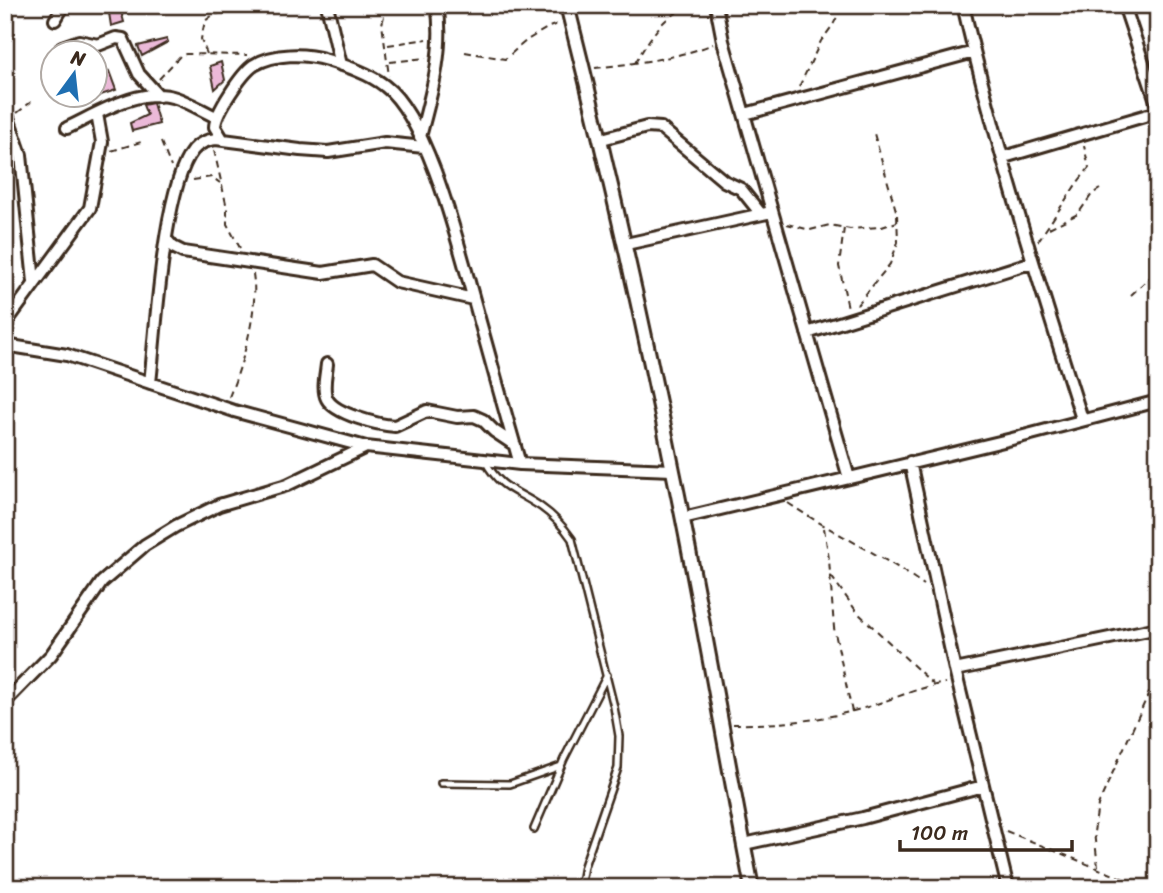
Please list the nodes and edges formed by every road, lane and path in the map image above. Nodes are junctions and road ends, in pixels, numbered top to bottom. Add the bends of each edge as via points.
1 (64, 5) edge
2 (249, 5) edge
3 (327, 5) edge
4 (387, 5) edge
5 (438, 5) edge
6 (683, 5) edge
7 (716, 5) edge
8 (843, 5) edge
9 (963, 5) edge
10 (1124, 5) edge
11 (569, 11) edge
12 (55, 20) dead end
13 (439, 38) junction
14 (108, 41) edge
15 (723, 41) junction
16 (387, 46) junction
17 (465, 52) dead end
18 (974, 52) junction
19 (207, 55) junction
20 (253, 56) dead end
21 (437, 57) junction
22 (389, 62) junction
23 (634, 64) junction
24 (341, 65) junction
25 (584, 69) junction
26 (154, 91) junction
27 (390, 91) junction
28 (792, 101) junction
29 (31, 102) dead end
30 (1158, 107) edge
31 (1158, 112) edge
32 (8, 113) edge
33 (97, 114) junction
34 (745, 114) junction
35 (216, 117) junction
36 (67, 128) dead end
37 (873, 130) dead end
38 (1081, 135) junction
39 (220, 139) junction
40 (602, 139) junction
41 (141, 142) dead end
42 (161, 142) dead end
43 (422, 142) junction
44 (100, 153) junction
45 (1004, 157) junction
46 (180, 176) junction
47 (221, 184) junction
48 (1100, 190) dead end
49 (761, 215) junction
50 (775, 216) junction
51 (897, 222) junction
52 (844, 228) junction
53 (1048, 229) junction
54 (166, 239) junction
55 (626, 244) junction
56 (1030, 250) junction
57 (251, 261) junction
58 (1033, 262) junction
59 (1158, 270) edge
60 (34, 282) junction
61 (1131, 295) dead end
62 (474, 299) junction
63 (5, 324) edge
64 (807, 333) junction
65 (5, 345) edge
66 (327, 364) dead end
67 (150, 383) junction
68 (1158, 401) edge
69 (225, 408) junction
70 (1082, 419) junction
71 (514, 445) junction
72 (366, 447) junction
73 (485, 460) junction
74 (910, 463) junction
75 (520, 464) junction
76 (673, 470) junction
77 (849, 478) junction
78 (775, 495) junction
79 (683, 519) junction
80 (824, 527) junction
81 (830, 576) junction
82 (939, 596) junction
83 (1158, 628) edge
84 (1158, 673) edge
85 (607, 675) junction
86 (956, 676) junction
87 (934, 685) junction
88 (5, 702) edge
89 (852, 712) junction
90 (721, 723) junction
91 (561, 766) junction
92 (441, 783) dead end
93 (983, 786) junction
94 (992, 825) junction
95 (534, 829) dead end
96 (744, 844) junction
97 (1098, 867) junction
98 (580, 888) edge
99 (752, 888) edge
100 (1008, 888) edge
101 (1146, 888) edge

1 - 12 street
2 - 19 path via 205,21 201,39
3 - 24 street
4 - 16 path via 382,24
5 - 13 street
6 - 23 path via 651,37
7 - 15 street
8 - 28 path
9 - 18 street
10 - 30 street
11 - 17 path via 505,59
11 - 25 street
13 - 16 path
13 - 21 street
14 - 26 street via 123,39 139,74
15 - 23 path
15 - 34 street
16 - 22 path
18 - 28 street
18 - 45 street
19 - 20 path
19 - 26 path via 181,55
21 - 22 path
21 - 43 street
22 - 27 path
23 - 25 path
24 - 27 street
24 - 35 street via 300,55 258,63
25 - 40 street
26 - 33 street
26 - 35 street
27 - 43 street via 407,111
28 - 34 street
29 - 32 path
31 - 38 street
32 - 60 street via 21,155
33 - 36 street
33 - 44 street
34 - 50 street
35 - 39 street
37 - 51 path
38 - 45 street
38 - 53 path via 1089,168
39 - 43 street via 328,152
39 - 46 street via 206,140 192,151
39 - 47 path via 214,155
40 - 49 street via 647,127 661,128 724,181 741,189
40 - 55 street
41 - 44 path
42 - 46 path via 171,168
43 - 62 street
44 - 60 street via 90,208
45 - 56 street
46 - 47 path via 190,180 212,177
46 - 54 street
47 - 57 path via 227,224
48 - 53 path via 1080,212
49 - 50 street
49 - 55 street
50 - 52 path via 806,230 830,225
50 - 64 street
51 - 52 path via 882,228
51 - 52 path via 898,244 890,264 849,312 839,266
53 - 56 path
54 - 57 street via 183,252
54 - 67 street
55 - 76 street
56 - 58 street
57 - 62 street via 323,273 372,265 397,282
57 - 69 path via 255,286 251,326
58 - 64 street
58 - 70 street
59 - 61 path
60 - 63 street
62 - 71 street
64 - 77 street
65 - 67 street via 67,355
66 - 71 street via 326,394 331,404 344,412 395,426 427,411 474,416
67 - 69 street
68 - 70 street
69 - 72 street
70 - 74 street
71 - 75 street
72 - 73 street
72 - 88 street via 287,485 219,505 145,545 102,582 51,655
73 - 75 street
73 - 85 lane via 499,482 561,523 572,539
74 - 77 street
74 - 82 street
75 - 76 street
76 - 79 street
77 - 78 street
78 - 79 street
78 - 80 path
79 - 90 street
80 - 81 path
80 - 82 path via 891,563
81 - 87 path via 857,611
81 - 89 path via 834,628
82 - 86 street
83 - 86 street
84 - 97 path via 1098,805 1094,832
85 - 91 lane
85 - 98 lane via 620,756
86 - 87 path
86 - 93 street
87 - 89 path
89 - 90 path via 791,723
90 - 96 street
91 - 92 lane via 510,784
91 - 95 lane
93 - 94 street
93 - 96 street
94 - 97 path
94 - 100 street
96 - 99 street
97 - 101 path

